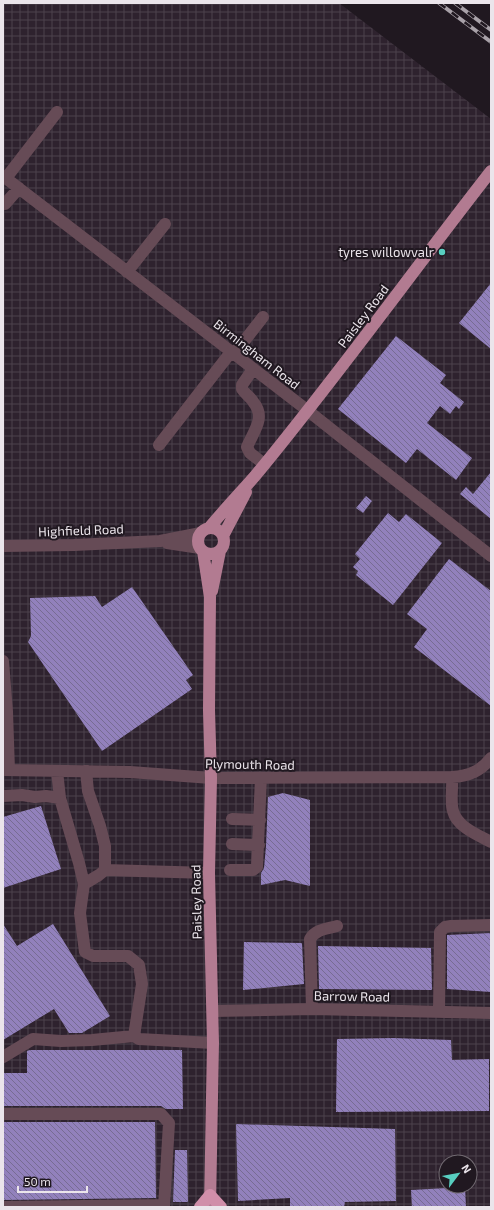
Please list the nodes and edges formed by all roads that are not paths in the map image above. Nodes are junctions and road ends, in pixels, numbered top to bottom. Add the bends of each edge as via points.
1 (58, 112) dead end
2 (491, 171) edge
3 (4, 177) edge
4 (19, 188) junction
5 (3, 204) edge
6 (164, 224) dead end
7 (127, 272) junction
8 (263, 316) dead end
9 (232, 353) junction
10 (254, 369) junction
11 (307, 410) junction
12 (159, 445) dead end
13 (264, 464) junction
14 (254, 476) junction
15 (205, 530) junction
16 (223, 536) junction
17 (160, 542) junction
18 (3, 546) edge
19 (202, 550) junction
20 (220, 551) junction
21 (491, 556) edge
22 (210, 597) junction
23 (3, 661) edge
24 (491, 758) edge
25 (6, 770) edge
26 (57, 771) junction
27 (86, 772) junction
28 (452, 777) junction
29 (211, 778) junction
30 (261, 778) junction
31 (3, 796) edge
32 (60, 798) junction
33 (232, 819) dead end
34 (260, 820) junction
35 (491, 842) edge
36 (232, 844) dead end
37 (259, 845) junction
38 (104, 870) junction
39 (230, 870) dead end
40 (209, 873) junction
41 (84, 884) junction
42 (491, 925) edge
43 (337, 926) dead end
44 (312, 1009) junction
45 (212, 1011) junction
46 (439, 1012) junction
47 (491, 1012) edge
48 (134, 1036) junction
49 (213, 1043) junction
50 (3, 1057) edge
51 (3, 1114) edge
52 (210, 1201) edge
53 (164, 1206) edge
54 (3, 1207) edge
55 (200, 1207) edge
56 (220, 1207) edge

1 - 3 street
2 - 11 main road, Paisley Road
3 - 4 street, Birmingham Road
4 - 5 street
4 - 7 street, Birmingham Road
6 - 7 street
7 - 9 street, Birmingham Road
8 - 9 street
9 - 10 street, Birmingham Road
9 - 12 street
10 - 11 street, Birmingham Road
10 - 13 street via 242,386 245,394 254,401 260,415 247,446 250,453
11 - 13 main road, Paisley Road
11 - 21 street, Birmingham Road
13 - 14 main road, Paisley Road
14 - 15 main road, Paisley Road
14 - 16 main road, Paisley Road
15 - 16 main road via 217,529
15 - 17 street, Highfield Road
15 - 19 main road via 198,540
16 - 20 main road via 224,545
17 - 18 street, Highfield Road
17 - 19 street, Highfield Road
19 - 20 main road via 210,554
19 - 22 main road, Paisley Road
20 - 22 main road, Paisley Road
22 - 29 main road, Paisley Road
23 - 25 street via 7,712
24 - 28 street, Plymouth Road via 480,770 472,774
25 - 26 street, Plymouth Road
26 - 27 street, Plymouth Road
26 - 32 street
27 - 29 street, Plymouth Road via 130,772
27 - 38 street via 88,791 105,846
28 - 30 street, Plymouth Road
28 - 35 street via 453,811 457,820
29 - 30 street, Plymouth Road
29 - 40 main road, Paisley Road
30 - 34 street
31 - 32 street
32 - 41 street
33 - 34 street
34 - 37 street
36 - 37 street
37 - 39 street via 258,867 253,870
38 - 40 street
38 - 41 street
40 - 45 main road, Paisley Road
41 - 48 street via 80,913 86,952 93,956 128,956 139,965 142,984
42 - 46 street via 451,926 440,932
43 - 44 street via 318,930 310,939
44 - 45 street, Barrow Road
44 - 46 street, Barrow Road
45 - 49 main road, Paisley Road
46 - 47 street, Barrow Road
48 - 49 street via 140,1039
48 - 50 street via 61,1041 33,1039
49 - 52 main road, Paisley Road
51 - 53 street via 161,1114 169,1123
52 - 55 highway
52 - 56 highway
53 - 54 street

